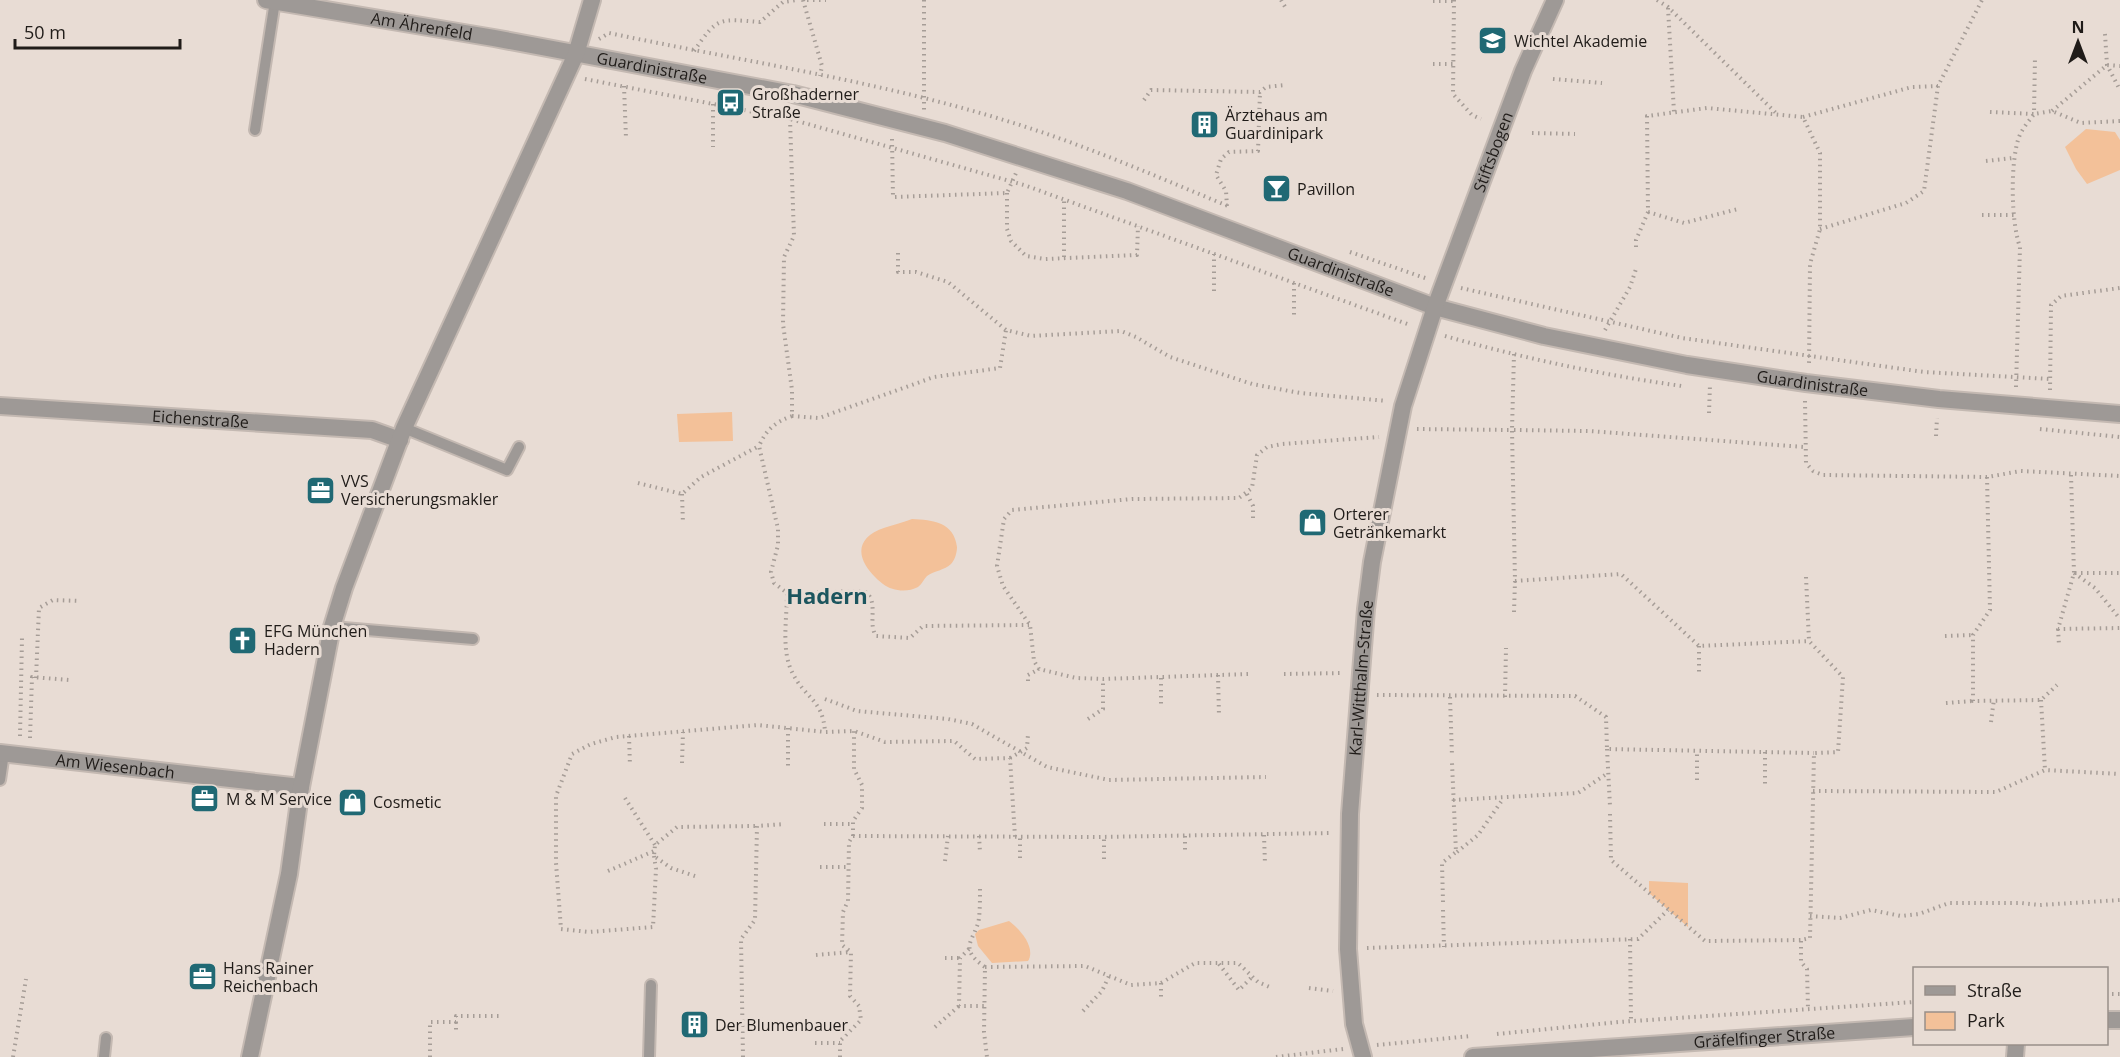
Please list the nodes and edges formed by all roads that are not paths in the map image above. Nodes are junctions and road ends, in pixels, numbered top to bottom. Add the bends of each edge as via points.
1 (592, 0) edge
2 (1555, 0) edge
3 (271, 1) edge
4 (576, 54) junction
5 (255, 130) dead end
6 (1435, 307) junction
7 (0, 406) edge
8 (2120, 414) edge
9 (402, 434) junction
10 (519, 447) dead end
11 (332, 627) junction
12 (473, 639) dead end
13 (13, 754) edge
14 (0, 780) edge
15 (301, 787) junction
16 (651, 985) dead end
17 (1913, 1027) edge
18 (106, 1038) dead end
19 (1361, 1052) edge
20 (104, 1057) edge
21 (250, 1057) edge
22 (649, 1057) edge
23 (1473, 1057) edge

1 - 4 street
2 - 6 street, Stiftsbogen via 1523,71
3 - 4 street, Am Ährenfeld
3 - 5 lane
4 - 6 street, Guardinistraße via 793,94 924,128 1127,191
4 - 9 street
6 - 8 street, Guardinistraße via 1593,347 1712,370 2015,406
6 - 19 street, Karl-Witthalm-Straße via 1397,434 1372,562 1360,673 1350,832 1348,949
7 - 9 street, Eichenstraße
9 - 10 lane via 507,470
9 - 11 street
11 - 12 lane
11 - 15 street
13 - 14 lane
13 - 15 street, Am Wiesenbach
15 - 21 street via 289,874
16 - 22 lane
17 - 23 street, Gräfelfinger Straße
18 - 20 lane

